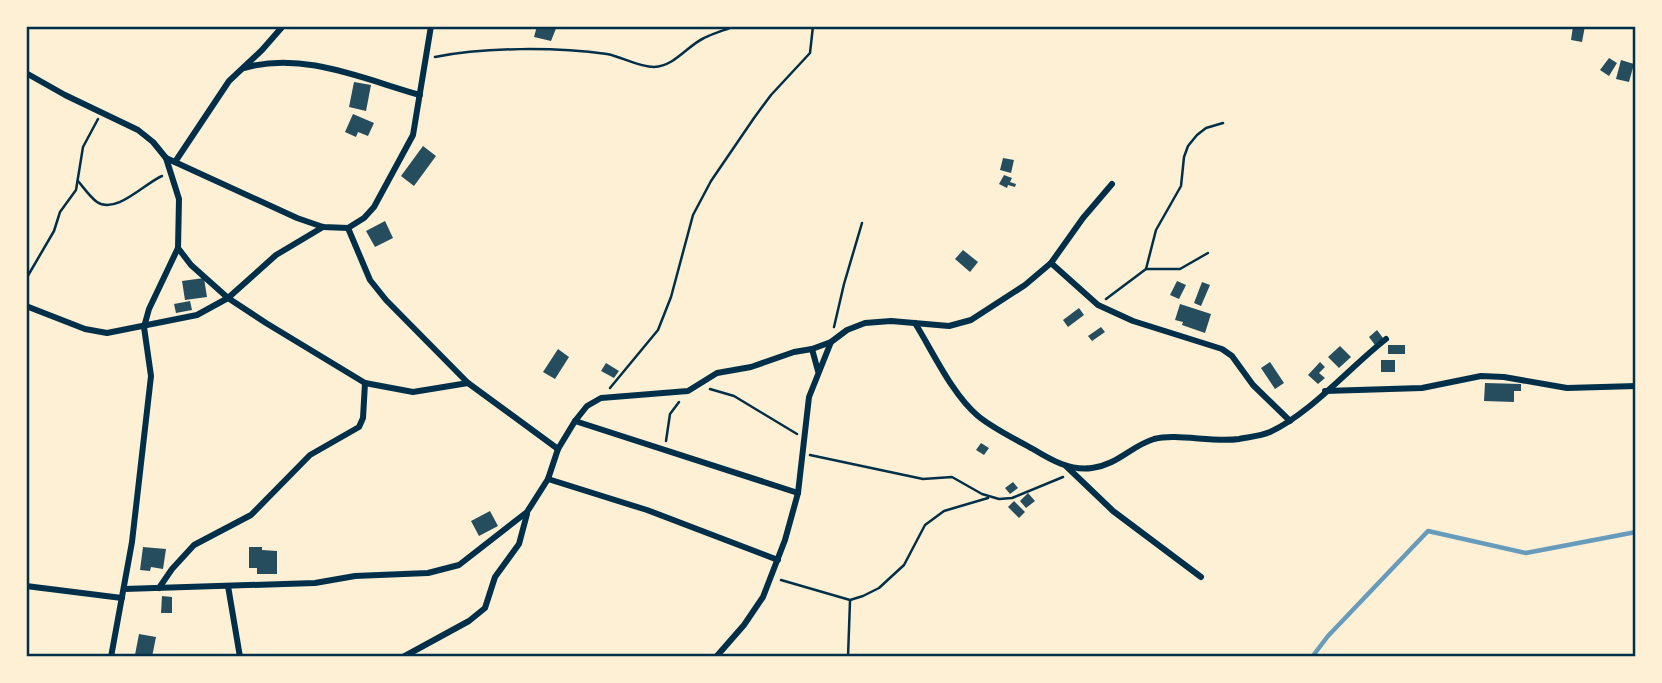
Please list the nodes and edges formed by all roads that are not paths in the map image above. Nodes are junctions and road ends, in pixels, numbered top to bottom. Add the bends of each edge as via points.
1 (283, 26) edge
2 (431, 26) edge
3 (244, 68) junction
4 (26, 73) edge
5 (420, 95) junction
6 (166, 158) junction
7 (175, 162) junction
8 (1112, 184) dead end
9 (323, 227) junction
10 (348, 228) junction
11 (178, 248) junction
12 (1051, 263) junction
13 (228, 298) junction
14 (26, 306) edge
15 (915, 323) junction
16 (144, 327) junction
17 (1386, 339) dead end
18 (831, 341) junction
19 (812, 349) junction
20 (818, 371) junction
21 (365, 383) junction
22 (468, 383) junction
23 (1636, 386) edge
24 (1325, 391) junction
25 (575, 421) junction
26 (1290, 421) junction
27 (558, 449) junction
28 (1066, 466) junction
29 (548, 479) junction
30 (799, 493) junction
31 (527, 512) junction
32 (778, 560) junction
33 (1201, 577) dead end
34 (26, 586) edge
35 (228, 586) junction
36 (159, 588) junction
37 (124, 589) junction
38 (122, 598) junction
39 (111, 657) edge
40 (240, 657) edge
41 (403, 657) edge
42 (716, 657) edge

1 - 3 street
2 - 5 street
3 - 5 street via 263,63 312,64
3 - 7 street via 212,104
4 - 6 street via 138,131
5 - 10 street via 413,135 374,207
6 - 7 street
6 - 11 street via 179,199
7 - 9 street
8 - 12 street
9 - 10 street
9 - 13 street via 276,255
10 - 22 street via 370,280
11 - 13 street
11 - 16 street
12 - 15 street via 971,320 949,326
12 - 26 street via 1098,305 1222,349
13 - 16 street via 197,314
13 - 21 street
14 - 16 street via 100,333
15 - 18 street via 864,323
15 - 28 street via 953,386 977,415
16 - 37 street via 152,369
17 - 24 street
18 - 19 street
18 - 20 street
19 - 20 street
19 - 25 street via 717,373 688,391 601,398
20 - 30 street via 809,397
21 - 22 street via 413,392
21 - 36 street via 359,427 310,455 251,515 194,545
22 - 27 street
23 - 24 street via 1567,388 1481,376 1422,388
24 - 26 street
25 - 27 street
25 - 30 street
26 - 28 street via 1268,433 1237,439 1156,438 1106,465
27 - 29 street
28 - 33 street via 1113,511
29 - 31 street
29 - 32 street via 647,510
30 - 32 street
31 - 35 street via 452,568 315,583
31 - 41 street via 519,544 495,577 485,608
32 - 42 street via 763,597
34 - 38 street
35 - 36 street
35 - 40 street
36 - 37 street
37 - 38 street
38 - 39 street

